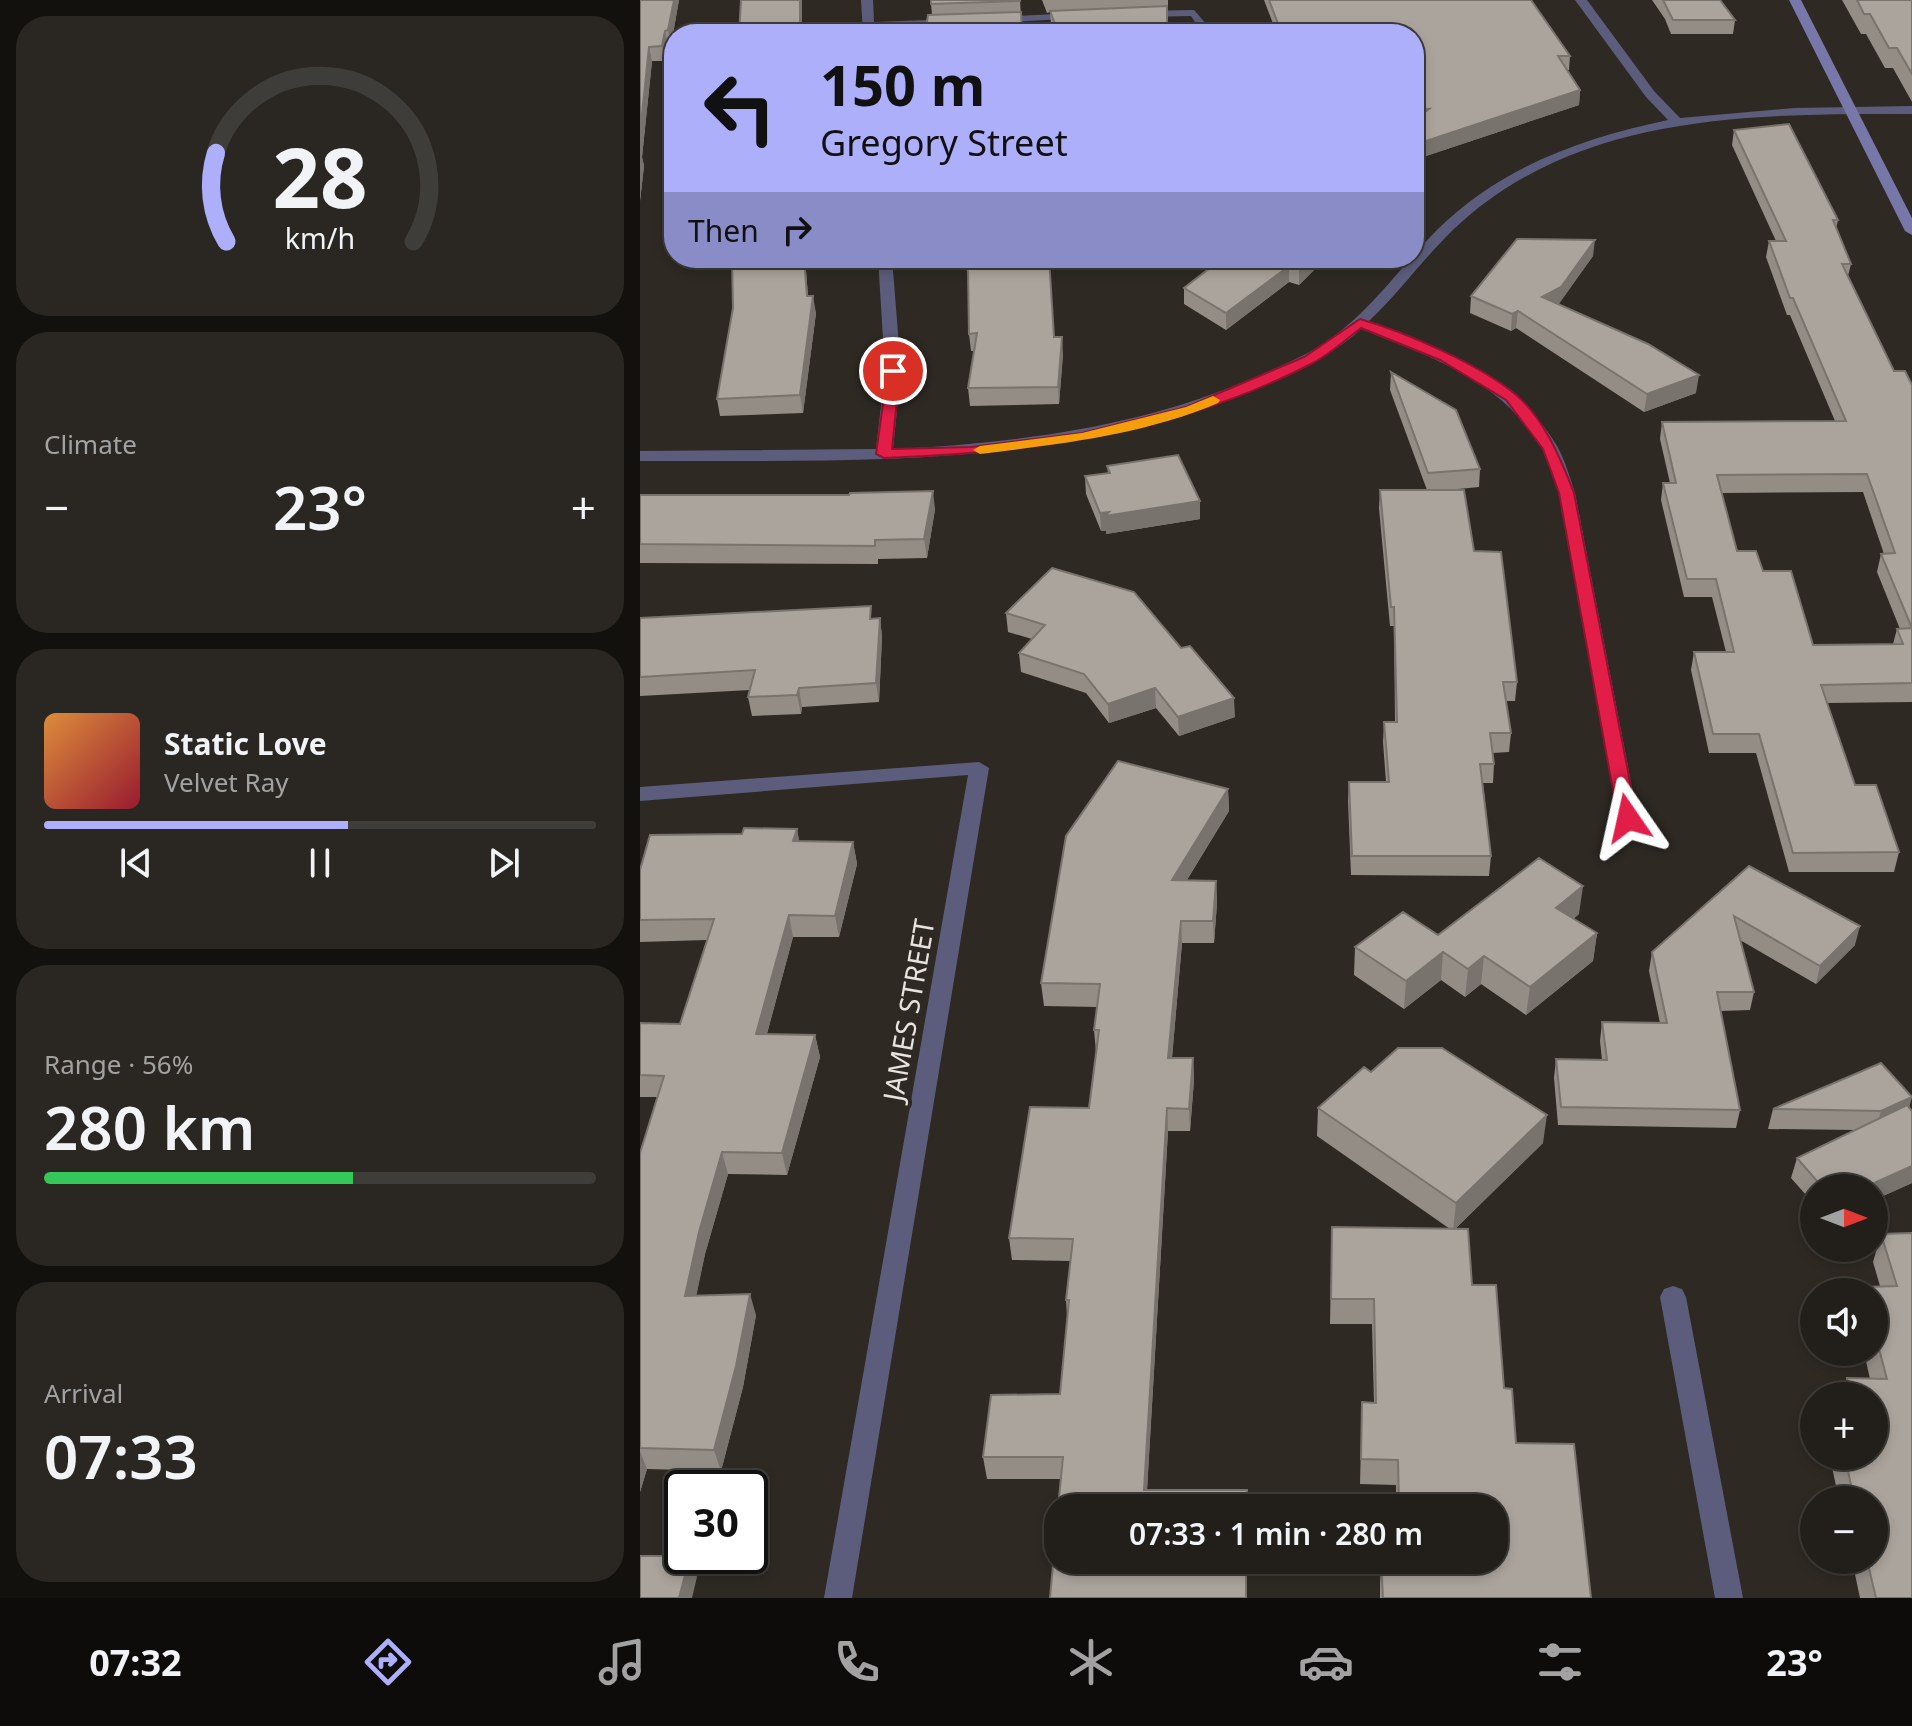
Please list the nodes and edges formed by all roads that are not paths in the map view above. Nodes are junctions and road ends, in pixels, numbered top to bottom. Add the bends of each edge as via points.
1 (867, 0) edge
2 (1581, 0) edge
3 (1795, 0) edge
4 (1134, 14) edge
5 (1087, 16) edge
6 (978, 21) edge
7 (963, 22) edge
8 (869, 24) edge
9 (940, 24) edge
10 (1202, 24) edge
11 (1851, 110) junction
12 (1912, 110) edge
13 (1677, 122) junction
14 (1912, 231) edge
15 (1424, 240) edge
16 (1432, 242) junction
17 (1424, 251) edge
18 (886, 268) edge
19 (1409, 268) edge
20 (1360, 323) junction
21 (884, 454) junction
22 (640, 456) edge
23 (640, 794) edge
24 (1628, 818) dead end
25 (1673, 1297) dead end
26 (838, 1598) edge
27 (1729, 1598) edge

1 - 8 street
2 - 13 street
3 - 11 street
4 - 10 street via 1194,13
5 - 6 street
7 - 9 street
11 - 12 street
11 - 13 street via 1747,113
11 - 14 street
13 - 16 street via 1573,147 1531,165 1493,189
15 - 16 street
16 - 17 street
18 - 21 street via 893,371
19 - 20 street
20 - 21 street via 1308,360 1191,410 1082,437 971,451
20 - 24 street via 1445,357 1511,397 1550,448 1567,493
21 - 22 street
23 - 26 street, JAMES STREET via 979,768
25 - 27 street

